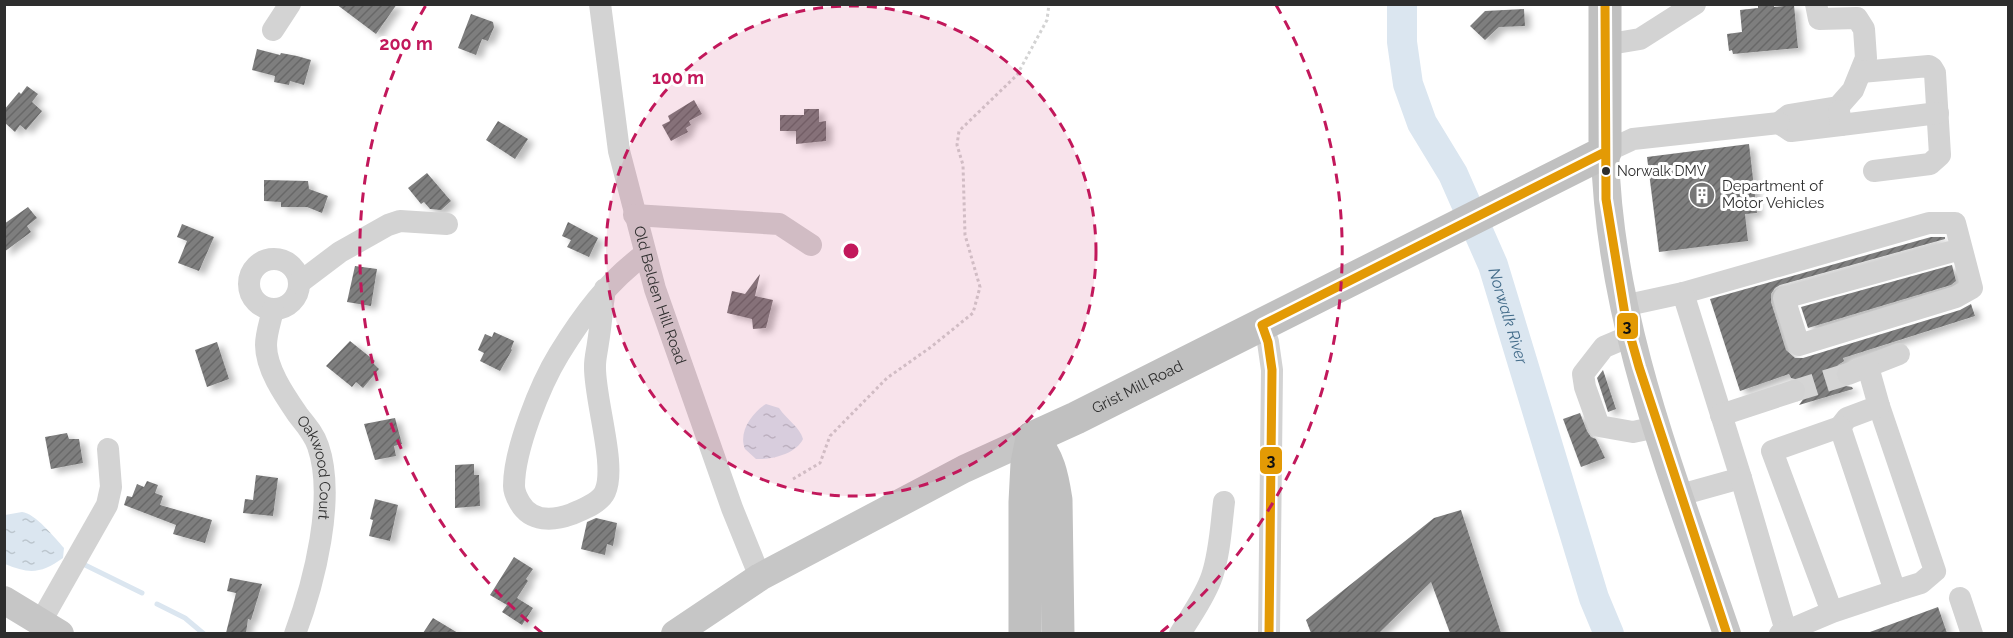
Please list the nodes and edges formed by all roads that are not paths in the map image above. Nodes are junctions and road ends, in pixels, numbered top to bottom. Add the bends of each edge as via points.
1 (290, 4) edge
2 (600, 4) edge
3 (1605, 4) edge
4 (1695, 4) edge
5 (1816, 4) edge
6 (273, 30) dead end
7 (1604, 45) junction
8 (1864, 65) junction
9 (1938, 113) junction
10 (1840, 116) junction
11 (1605, 152) junction
12 (1874, 171) dead end
13 (634, 215) junction
14 (447, 224) dead end
15 (811, 245) dead end
16 (1961, 249) junction
17 (645, 254) junction
18 (299, 283) junction
19 (605, 289) junction
20 (1683, 293) junction
21 (1623, 306) junction
22 (273, 309) junction
23 (1262, 325) junction
24 (1630, 336) junction
25 (1899, 354) dead end
26 (1794, 391) tunnel mouth
27 (1879, 406) junction
28 (1721, 415) junction
29 (1658, 427) junction
30 (1840, 427) junction
31 (1032, 438) junction
32 (108, 449) dead end
33 (1741, 478) junction
34 (1680, 495) junction
35 (1224, 502) dead end
36 (760, 577) junction
37 (1895, 591) junction
38 (1959, 598) dead end
39 (4, 600) edge
40 (1832, 612) junction
41 (50, 628) edge
42 (1783, 632) edge
43 (295, 633) edge
44 (675, 633) edge
45 (1025, 633) edge
46 (1058, 633) edge
47 (1180, 633) edge
48 (1269, 633) edge
49 (1727, 633) edge
50 (1972, 633) edge

1 - 6 street
2 - 13 street, Old Belden Hill Road via 619,151
3 - 7 highway
4 - 7 street via 1640,39
5 - 8 street via 1820,19 1857,18 1864,29
7 - 11 highway
8 - 9 street via 1929,66 1935,73
8 - 10 street
9 - 10 street
9 - 12 street via 1937,160
10 - 11 street via 1789,115 1779,123 1633,139
11 - 21 main road via 1606,199
11 - 23 highway, Grist Mill Road
13 - 15 street via 780,224
13 - 17 street, Old Belden Hill Road
14 - 18 street via 400,221 388,225 340,252
16 - 16 street via 1784,298 1799,345 1956,297 1972,288
16 - 20 street via 1955,223 1929,223
17 - 19 street
17 - 36 street, Old Belden Hill Road via 732,508
18 - 22 street via 289,304
18 - 22 street via 292,267 276,259 259,264 249,278 249,287 252,296 264,307
19 - 19 street via 558,356 521,445 514,489 524,511 531,516 548,520 571,514 596,503 605,493 609,476 595,364
20 - 21 street
20 - 28 street
21 - 24 main road
22 - 43 street, Oakwood Court via 266,346 271,368 310,429 322,460 320,538 314,575
23 - 31 highway, Grist Mill Road
23 - 48 street via 1272,370
24 - 29 main road
24 - 29 street via 1604,346 1583,374 1585,387 1599,426 1633,432
25 - 27 street via 1858,370
26 - 28 street
27 - 30 street via 1847,418
27 - 37 street via 1935,571 1921,583
28 - 33 street
29 - 34 main road
30 - 37 street
30 - 40 street via 1772,451
31 - 36 main road, Grist Mill Road via 964,469
31 - 45 highway via 1025,502
31 - 46 highway via 1049,464 1056,500
32 - 41 street via 111,487 107,506 76,560
33 - 34 street
33 - 42 street
34 - 49 main road
35 - 47 street via 1212,576
36 - 44 main road, Grist Mill Road
37 - 40 street
38 - 50 street
39 - 41 main road
40 - 42 street

